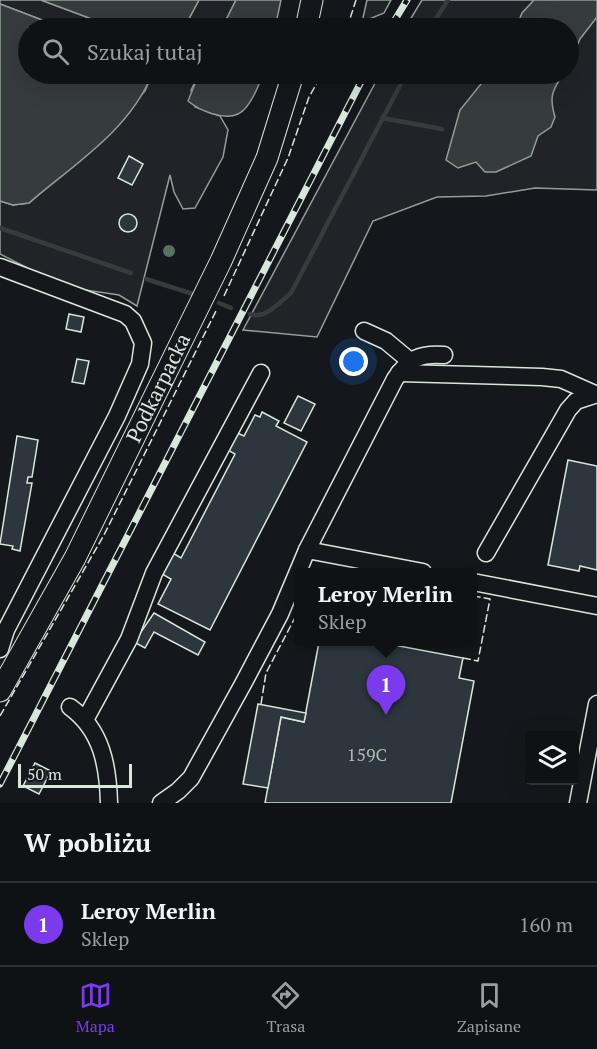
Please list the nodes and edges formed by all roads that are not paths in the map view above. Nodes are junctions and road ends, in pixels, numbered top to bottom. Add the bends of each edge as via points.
1 (312, 0) edge
2 (308, 18) edge
3 (291, 84) edge
4 (0, 267) edge
5 (364, 331) dead end
6 (444, 355) dead end
7 (404, 367) junction
8 (261, 373) dead end
9 (596, 394) edge
10 (307, 550) junction
11 (486, 553) dead end
12 (299, 568) edge
13 (398, 568) edge
14 (294, 581) edge
15 (477, 583) edge
16 (597, 606) edge
17 (0, 649) edge
18 (0, 692) edge
19 (597, 704) edge
20 (70, 707) dead end
21 (85, 720) junction
22 (171, 801) edge
23 (109, 803) edge
24 (578, 803) edge

1 - 2 main road
3 - 18 main road, Podkarpacka via 267,158 221,261 75,558
4 - 17 street via 125,314 139,333 143,354 117,416 6,630
5 - 7 street via 386,341
6 - 7 street via 426,354
7 - 9 street via 561,379
7 - 10 street
8 - 21 street via 154,573 129,639
9 - 11 street via 576,401 568,410
10 - 12 street
10 - 13 street
14 - 22 street via 191,778
15 - 16 street
19 - 24 street
20 - 21 street
21 - 23 street via 104,755

